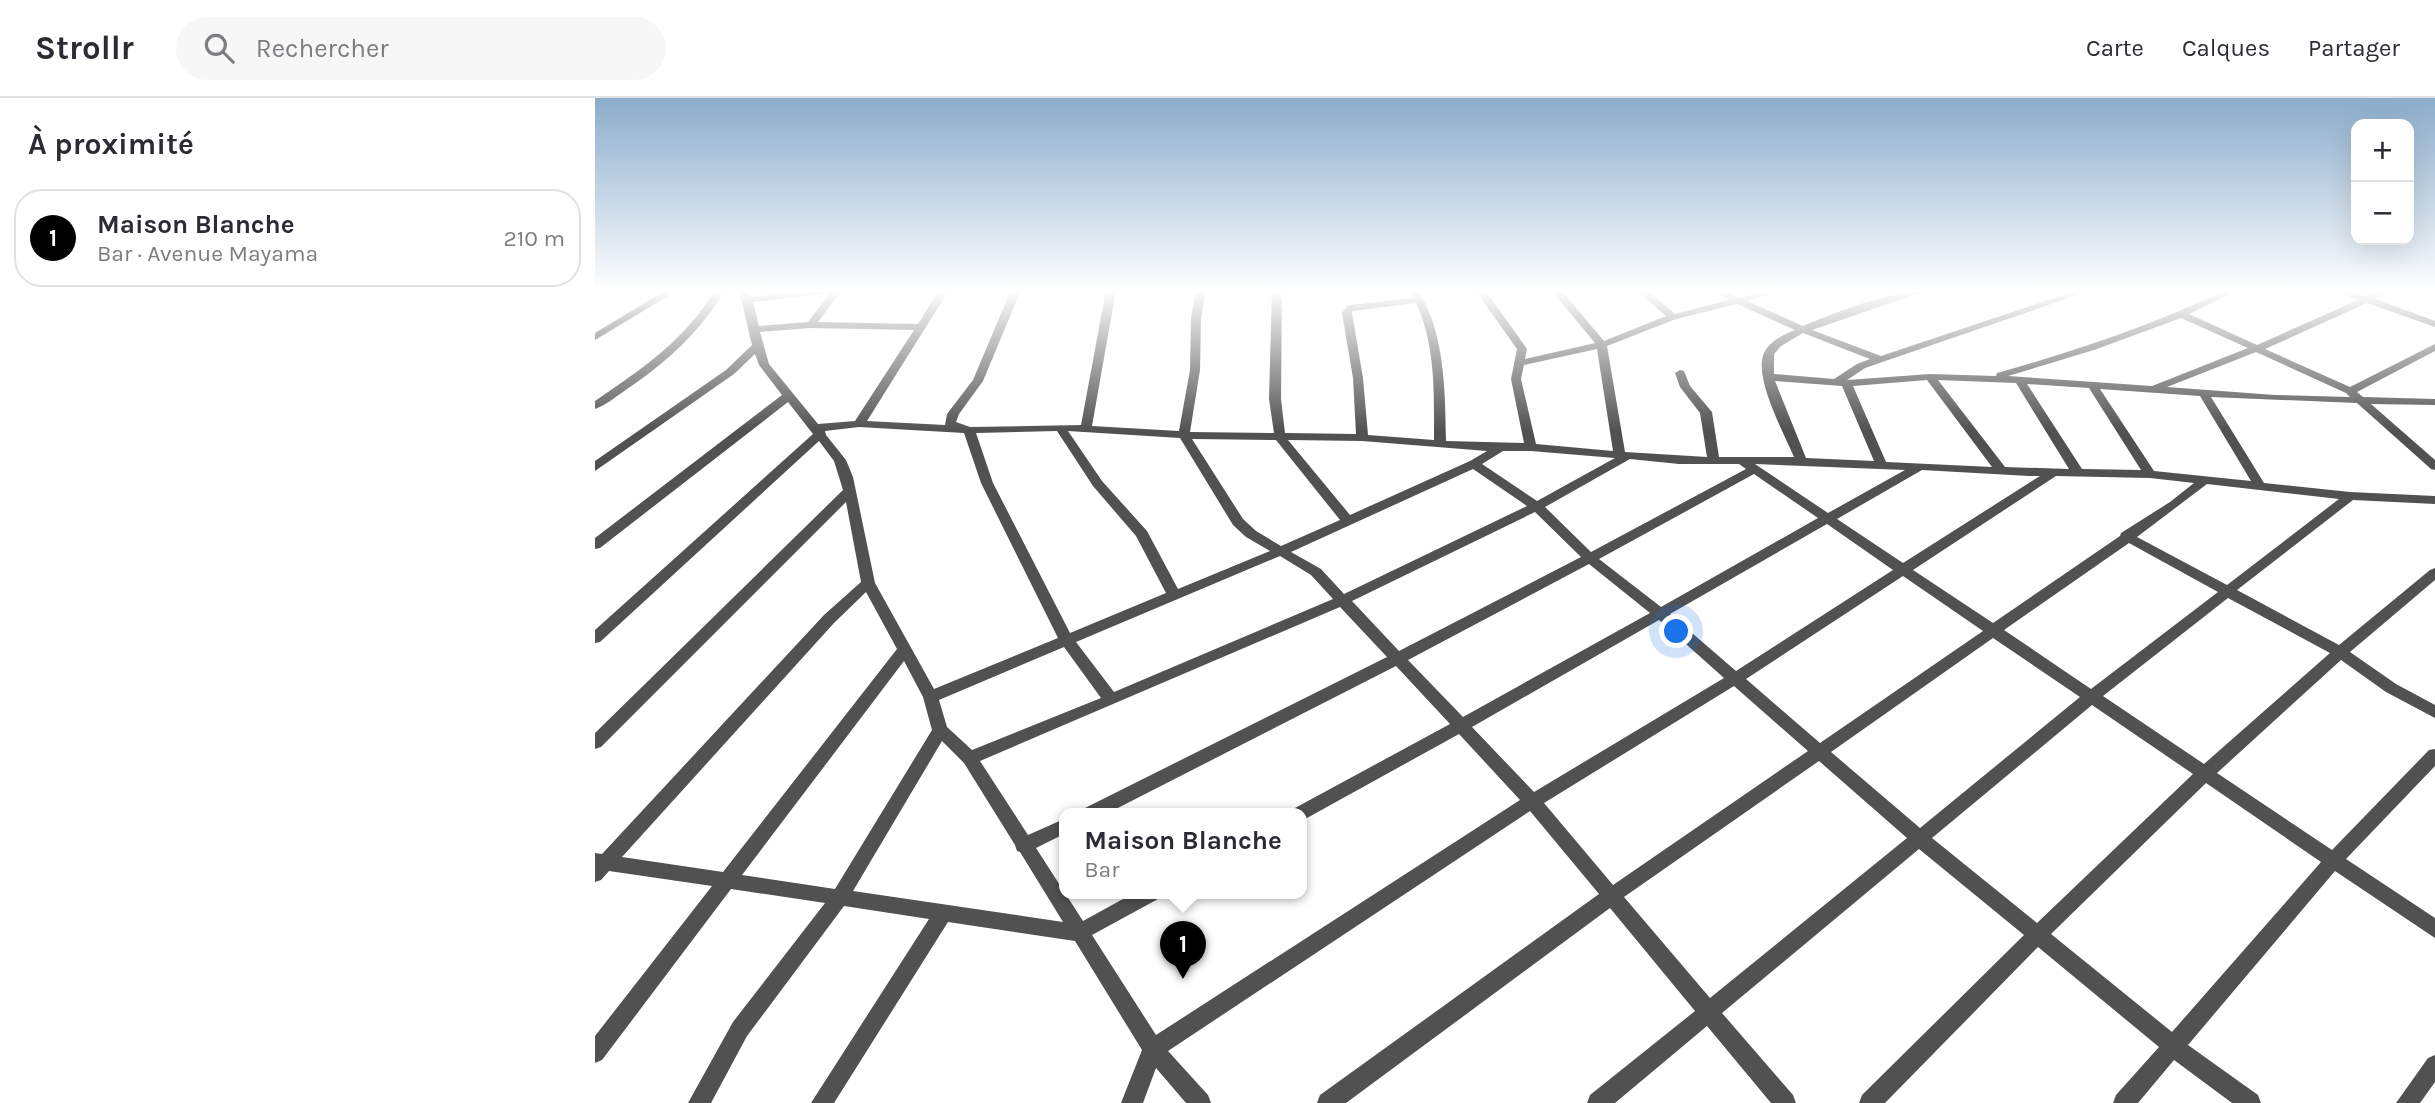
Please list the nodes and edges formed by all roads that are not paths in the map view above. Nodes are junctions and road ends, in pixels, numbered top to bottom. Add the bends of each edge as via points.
1 (686, 337) edge
2 (754, 337) edge
3 (916, 337) edge
4 (996, 337) edge
5 (1103, 337) edge
6 (1196, 337) edge
7 (1279, 337) edge
8 (1351, 337) edge
9 (1430, 337) edge
10 (1514, 337) edge
11 (1595, 337) edge
12 (1623, 337) edge
13 (1789, 337) edge
14 (1820, 337) edge
15 (1946, 337) edge
16 (2123, 337) edge
17 (2233, 337) edge
18 (2283, 337) edge
19 (1602, 345) junction
20 (756, 347) junction
21 (2435, 347) edge
22 (2258, 348) junction
23 (1879, 359) junction
24 (1521, 363) junction
25 (1680, 373) dead end
26 (1768, 377) junction
27 (1930, 377) junction
28 (1986, 380) junction
29 (2019, 380) junction
30 (1841, 382) junction
31 (2092, 385) junction
32 (2153, 389) junction
33 (2350, 391) junction
34 (2204, 394) junction
35 (788, 396) junction
36 (2363, 400) junction
37 (2435, 402) edge
38 (595, 406) edge
39 (859, 424) junction
40 (1060, 427) junction
41 (1086, 428) junction
42 (969, 430) junction
43 (818, 431) junction
44 (1184, 435) junction
45 (1280, 438) junction
46 (1363, 438) junction
47 (1440, 443) junction
48 (1531, 447) junction
49 (1499, 448) junction
50 (2416, 450) junction
51 (2435, 451) edge
52 (1623, 457) junction
53 (1714, 460) junction
54 (1801, 461) junction
55 (1474, 464) junction
56 (1746, 465) junction
57 (1882, 465) junction
58 (2435, 466) edge
59 (595, 467) edge
60 (1920, 467) junction
61 (2001, 470) junction
62 (2054, 472) junction
63 (2078, 473) junction
64 (2150, 474) junction
65 (2206, 480) junction
66 (2259, 485) junction
67 (849, 492) junction
68 (2350, 496) junction
69 (2435, 500) edge
70 (1538, 507) junction
71 (1346, 519) junction
72 (1827, 521) junction
73 (2126, 537) junction
74 (595, 545) edge
75 (1283, 550) junction
76 (1592, 560) junction
77 (1904, 571) junction
78 (2435, 573) edge
79 (868, 583) junction
80 (2228, 593) junction
81 (1174, 595) junction
82 (1343, 601) junction
83 (1660, 614) junction
84 (1994, 631) junction
85 (595, 638) edge
86 (1067, 641) junction
87 (905, 649) junction
88 (2338, 651) junction
89 (1399, 660) junction
90 (1736, 678) junction
91 (2091, 696) junction
92 (931, 697) junction
93 (1111, 700) junction
94 (2435, 712) edge
95 (1461, 726) junction
96 (940, 730) junction
97 (595, 743) edge
98 (1820, 751) junction
99 (2435, 755) edge
100 (969, 758) junction
101 (2207, 772) junction
102 (1532, 801) junction
103 (1101, 808) edge
104 (1307, 810) edge
105 (1059, 828) edge
106 (1919, 838) junction
107 (1023, 846) junction
108 (2335, 859) junction
109 (599, 865) edge
110 (728, 880) junction
111 (1610, 897) junction
112 (1141, 899) edge
113 (839, 900) junction
114 (943, 914) junction
115 (2435, 929) edge
116 (1077, 933) junction
117 (2038, 933) junction
118 (1709, 1014) junction
119 (2173, 1044) junction
120 (1153, 1049) junction
121 (595, 1053) edge
122 (2435, 1065) edge
123 (699, 1103) edge
124 (823, 1103) edge
125 (1132, 1103) edge
126 (1200, 1103) edge
127 (1328, 1103) edge
128 (1598, 1103) edge
129 (1785, 1103) edge
130 (1870, 1103) edge
131 (2124, 1103) edge
132 (2250, 1103) edge
133 (2407, 1103) edge

1 - 38 street via 668,356
2 - 20 street
3 - 39 street
4 - 42 street via 978,381 950,424
5 - 41 street
6 - 44 street
7 - 45 street via 1275,399
8 - 46 street
9 - 47 street via 1440,397
10 - 24 street via 1522,349
11 - 19 street
12 - 19 street
13 - 26 street via 1768,354
14 - 23 street
15 - 23 street
16 - 28 street
17 - 22 street
18 - 22 street
19 - 24 street
19 - 52 street
20 - 35 street
20 - 59 street via 730,372
21 - 33 street
22 - 32 street
22 - 33 street
23 - 30 street via 1860,366
24 - 48 street via 1516,379
25 - 53 street via 1685,387 1706,412
26 - 30 street
26 - 54 street
27 - 28 street
27 - 30 street
27 - 61 street
28 - 29 street
29 - 31 street
29 - 63 street
30 - 57 street
31 - 32 street
31 - 64 street
32 - 34 street
33 - 36 street
34 - 36 street
34 - 66 street
35 - 43 street
35 - 74 street
36 - 37 street
36 - 50 street
39 - 42 street
39 - 43 street
40 - 41 street
40 - 42 street
40 - 81 street via 1097,483 1142,534
41 - 44 street
42 - 86 street via 987,483
43 - 67 street via 840,460
43 - 85 street
44 - 45 street
44 - 75 street via 1238,522
45 - 46 street
45 - 71 street
46 - 47 street
47 - 49 street
48 - 49 street
48 - 52 street
49 - 55 street
50 - 51 street
50 - 58 street
52 - 53 street
52 - 70 street
53 - 56 street
54 - 56 street
54 - 57 street
55 - 70 street
55 - 71 street
56 - 72 street
56 - 76 street
57 - 60 street
60 - 61 street
60 - 72 street
61 - 62 street
62 - 63 street
62 - 77 street
63 - 64 street
64 - 65 street
65 - 66 street
65 - 73 street
66 - 68 street
67 - 79 street
67 - 97 street
68 - 69 street
68 - 80 street
70 - 76 street
70 - 82 street
71 - 75 street
72 - 77 street
72 - 83 street
73 - 80 street
73 - 84 street
75 - 81 street
75 - 82 street via 1316,572
76 - 83 street
76 - 89 street
77 - 84 street
77 - 90 street
78 - 88 street
79 - 87 street
79 - 109 street
80 - 88 street
80 - 91 street
81 - 86 street
82 - 89 street
82 - 93 street
83 - 90 street
83 - 95 street
84 - 91 street
84 - 98 street
86 - 92 street
86 - 93 street
87 - 92 street
87 - 110 street
88 - 94 street
88 - 101 street
89 - 95 street
89 - 103 street
90 - 98 street
90 - 102 street
91 - 101 street
91 - 106 street
92 - 96 street
93 - 100 street
95 - 102 street
95 - 104 street
96 - 100 street
96 - 113 street
98 - 106 street
98 - 111 street
99 - 108 street
100 - 107 street
101 - 108 street
101 - 117 street
102 - 111 street
102 - 120 street
105 - 107 street
106 - 117 street
106 - 118 street
107 - 116 street
108 - 115 street
108 - 119 street
109 - 110 street
110 - 113 street
110 - 121 street
111 - 118 street
111 - 127 street
112 - 116 street
113 - 114 street
113 - 123 street via 740,1029
114 - 116 street
114 - 124 street
116 - 120 street
117 - 119 street
117 - 130 street
118 - 128 street
118 - 129 street
119 - 131 street
119 - 132 street
120 - 125 street
120 - 126 street
122 - 133 street

